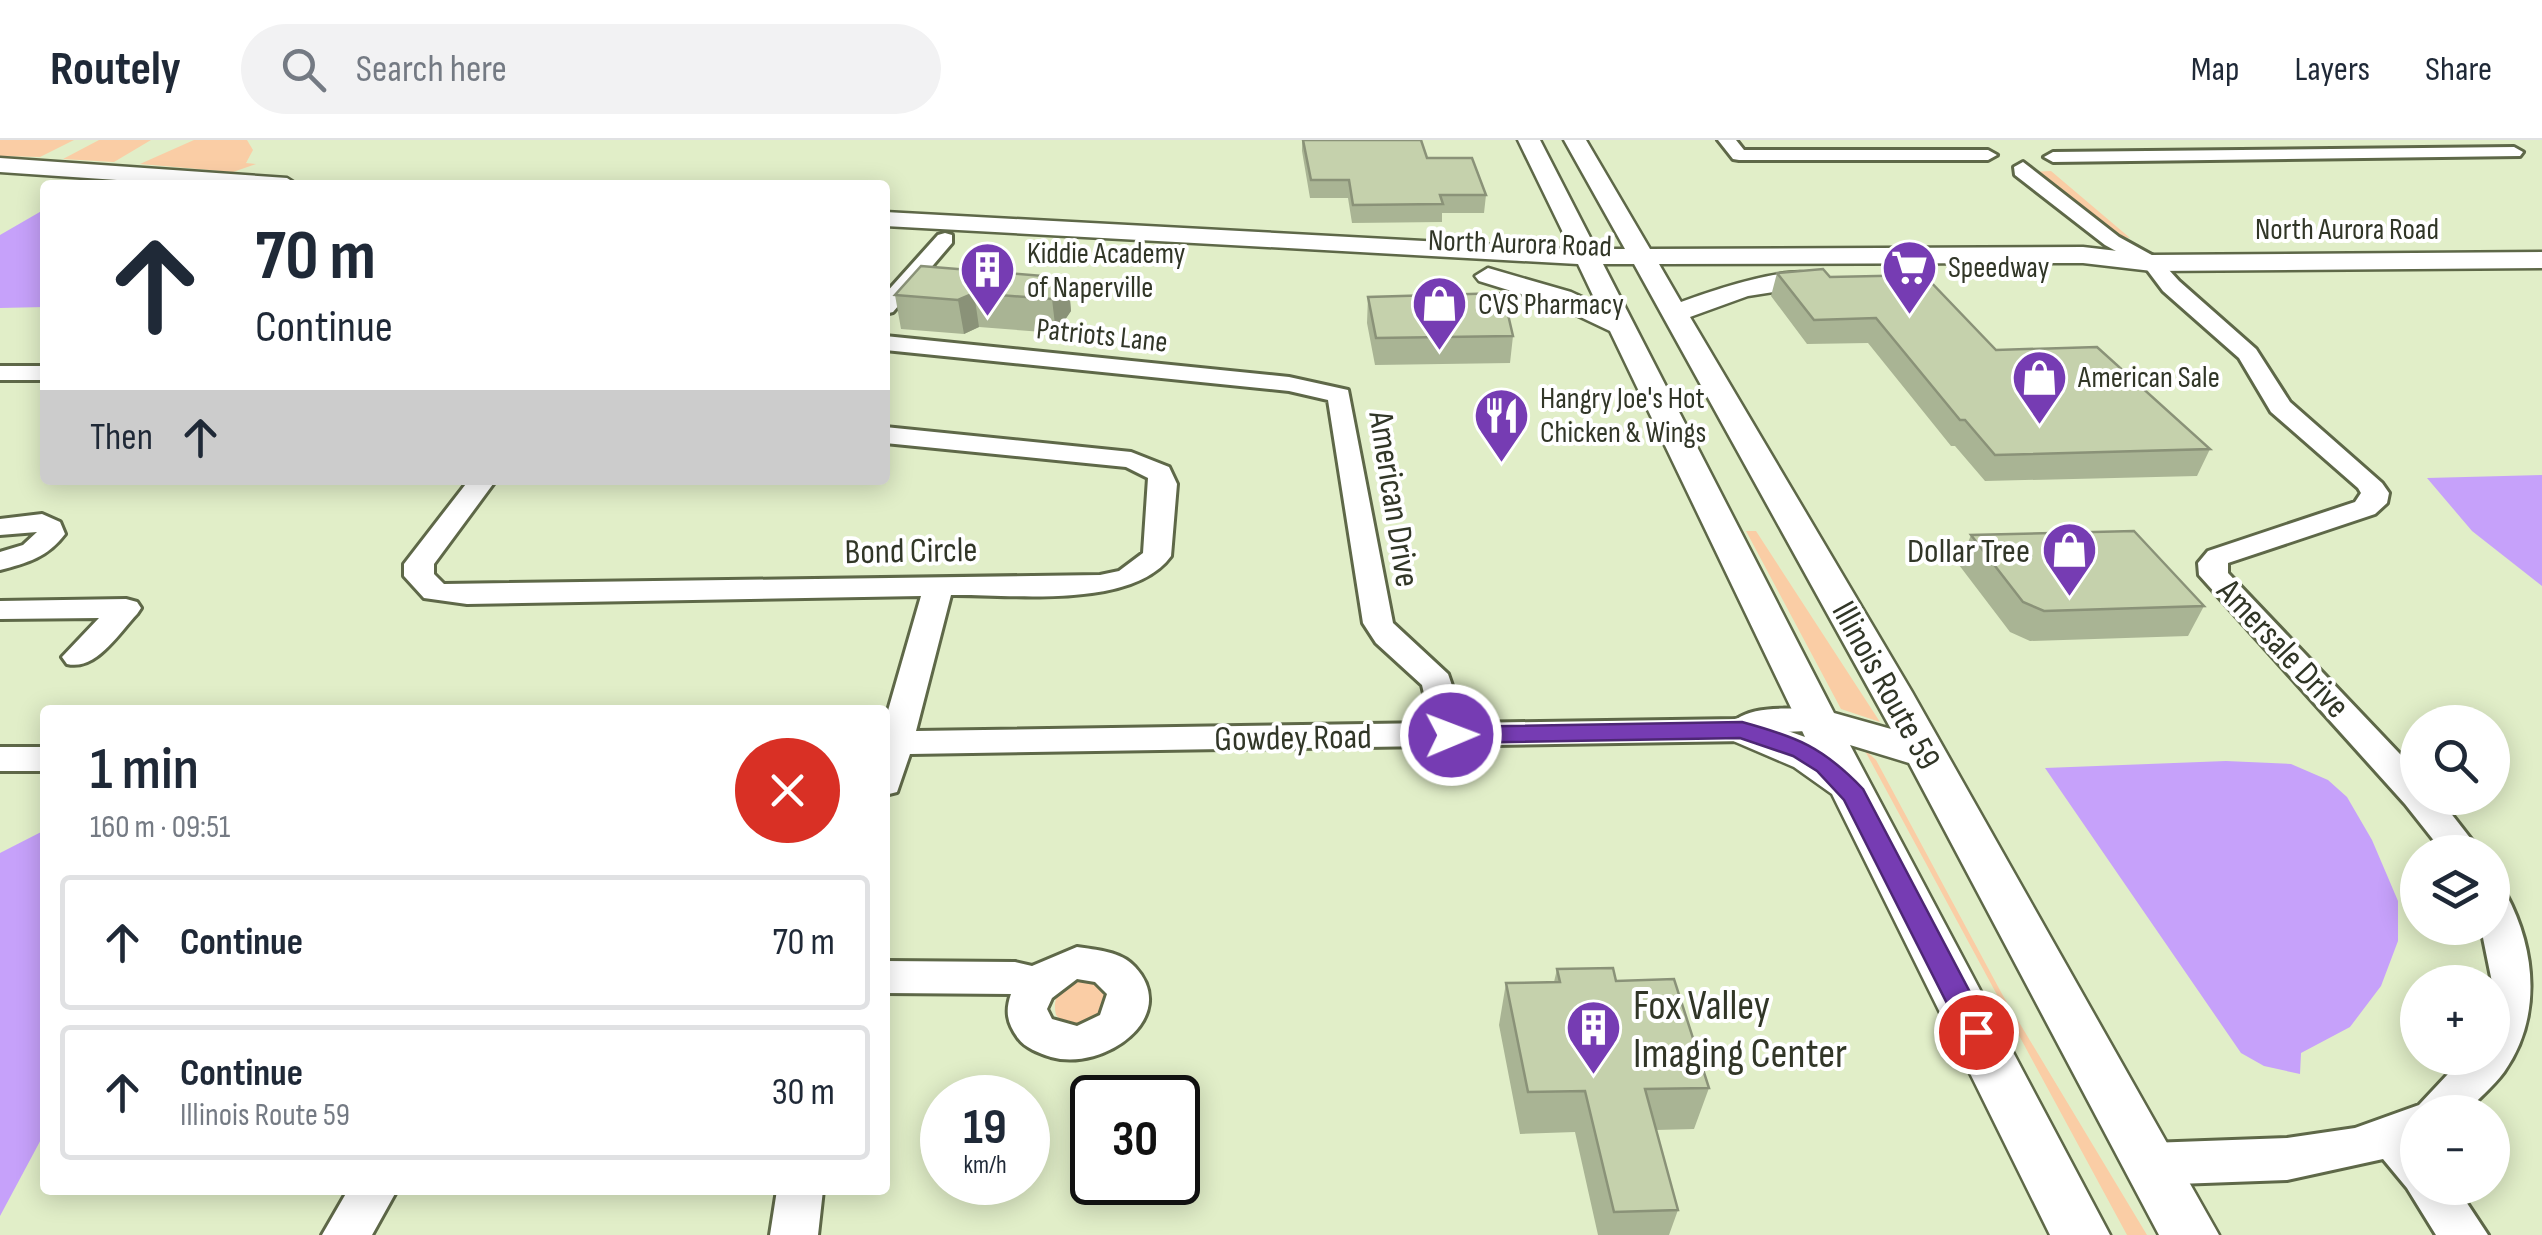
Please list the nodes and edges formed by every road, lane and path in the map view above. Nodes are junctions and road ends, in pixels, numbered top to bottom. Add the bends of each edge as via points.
1 (1528, 140) edge
2 (1575, 140) edge
3 (2489, 140) edge
4 (1733, 148) edge
5 (1988, 154) junction
6 (2017, 154) junction
7 (0, 165) edge
8 (215, 180) edge
9 (2105, 210) dead end
10 (1566, 214) junction
11 (890, 219) edge
12 (1624, 223) junction
13 (890, 234) edge
14 (945, 239) junction
15 (1334, 246) junction
16 (1739, 257) junction
17 (2542, 260) edge
18 (2152, 263) junction
19 (1593, 269) junction
20 (1647, 269) junction
21 (1488, 276) junction
22 (1810, 279) junction
23 (890, 301) edge
24 (1674, 313) junction
25 (1622, 326) junction
26 (890, 344) edge
27 (0, 373) edge
28 (40, 373) edge
29 (1314, 387) joint
30 (890, 436) edge
31 (479, 485) edge
32 (0, 527) edge
33 (0, 561) edge
34 (938, 587) junction
35 (0, 610) edge
36 (78, 657) dead end
37 (1818, 722) junction
38 (1746, 730) junction
39 (1451, 735) junction
40 (890, 742) edge
41 (1926, 753) junction
42 (40, 758) edge
43 (0, 760) edge
44 (2400, 776) edge
45 (1854, 795) junction
46 (2433, 815) edge
47 (2449, 835) edge
48 (2508, 945) edge
49 (890, 977) edge
50 (1037, 984) dead end
51 (2529, 1004) edge
52 (2510, 1025) edge
53 (2474, 1075) edge
54 (2454, 1095) edge
55 (2400, 1145) edge
56 (2150, 1164) junction
57 (371, 1195) edge
58 (799, 1195) edge
59 (2442, 1205) edge
60 (346, 1235) edge
61 (794, 1235) edge
62 (2081, 1235) edge
63 (2190, 1235) edge
64 (2464, 1235) edge

1 - 10 main road
2 - 12 main road, Illinois Route 59
3 - 6 street via 2520,155 2053,166
4 - 5 street
5 - 6 street
5 - 6 street via 2004,164
6 - 18 street via 2025,175
7 - 8 main road
9 - 18 street via 2144,241
10 - 15 main road via 1540,236 1512,244
10 - 19 main road
11 - 15 main road, North Aurora Road
12 - 16 main road
12 - 20 main road, Illinois Route 59
13 - 14 main road, North Aurora Road
14 - 21 main road, North Aurora Road
14 - 23 street
15 - 19 main road, North Aurora Road
16 - 18 main road, North Aurora Road via 2083,255
16 - 20 main road, North Aurora Road
17 - 18 main road, North Aurora Road
18 - 22 main road, North Aurora Road via 2124,274
18 - 44 street, Amersale Drive via 2248,354 2280,407 2375,493 2365,508 2212,563 2214,575
19 - 20 main road, North Aurora Road
19 - 21 main road, North Aurora Road
19 - 25 main road
20 - 22 main road, North Aurora Road
20 - 24 main road, Illinois Route 59
21 - 25 main road via 1562,298
22 - 24 main road via 1743,290
24 - 41 main road, Illinois Route 59
25 - 37 main road
26 - 29 street, Patriots Lane
27 - 28 street
29 - 39 street, American Drive via 1342,400 1378,622 1436,681
30 - 34 street, Bond Circle via 1131,460 1163,479 1160,546 1149,565 1128,577 1100,584
31 - 34 street, Bond Circle via 419,564 422,582 435,592
32 - 33 street via 42,522 51,534 32,551
34 - 40 street
35 - 36 street via 126,608
37 - 38 street, Gowdey Road via 1754,722
37 - 41 main road
37 - 45 main road
38 - 39 street, Gowdey Road
38 - 45 main road via 1826,765
39 - 40 street, Gowdey Road
41 - 56 main road, Illinois Route 59
42 - 43 street
45 - 62 main road
46 - 47 street, Amersale Drive
48 - 51 street
49 - 50 street
51 - 52 street
53 - 54 street
55 - 56 street
56 - 63 main road, Illinois Route 59
57 - 60 street
58 - 61 street
59 - 64 street

